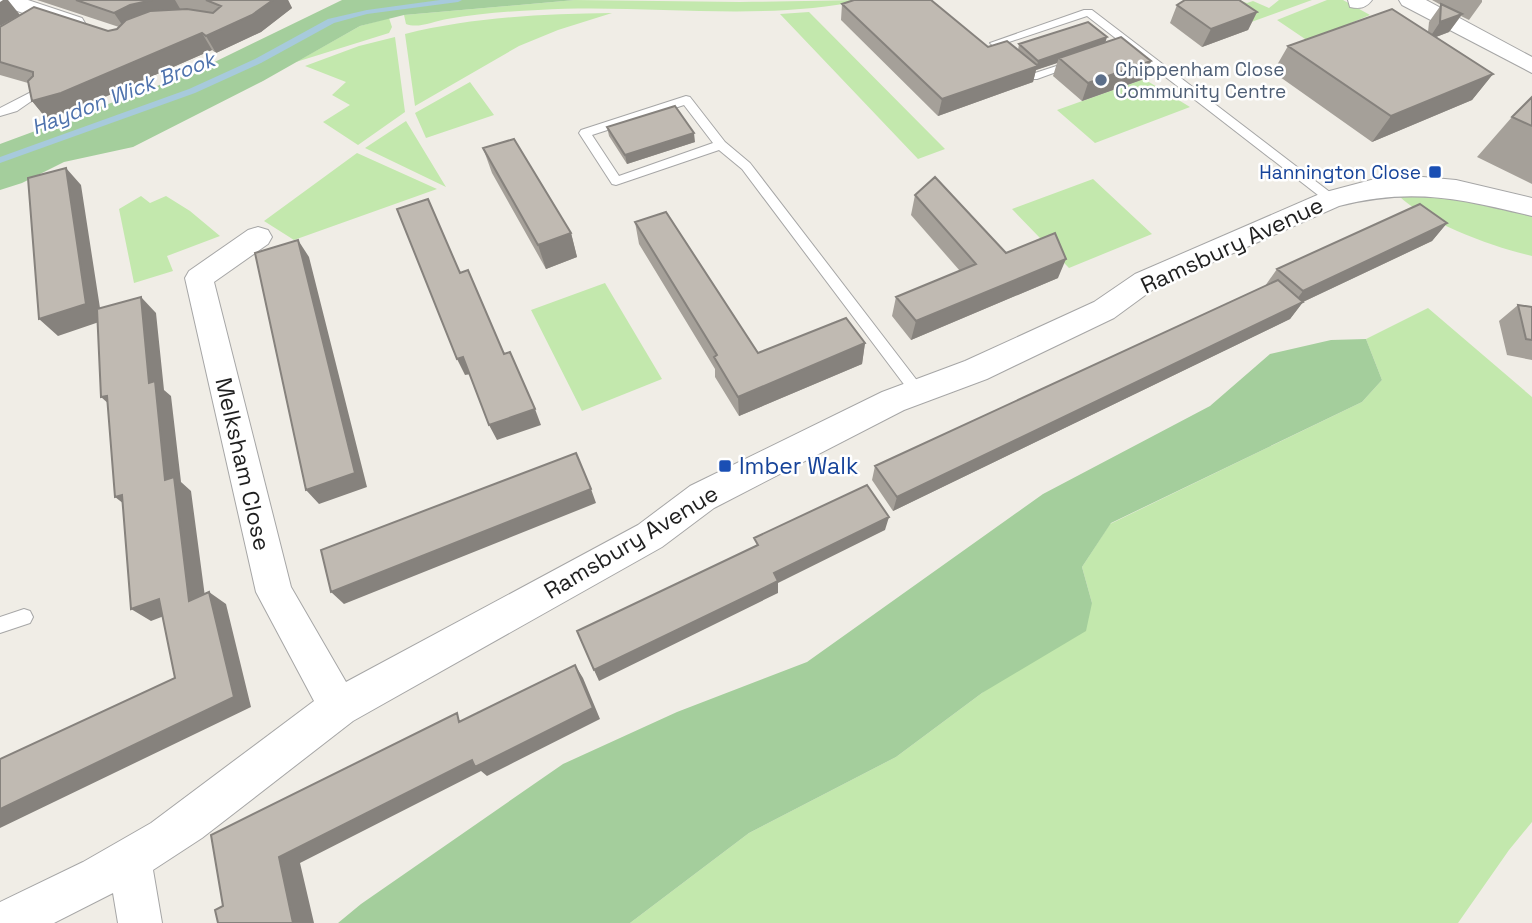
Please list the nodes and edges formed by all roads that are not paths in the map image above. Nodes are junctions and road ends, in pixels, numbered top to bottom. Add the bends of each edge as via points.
1 (7, 0) edge
2 (1410, 0) edge
3 (43, 13) junction
4 (22, 26) edge
5 (95, 30) edge
6 (1130, 44) junction
7 (1118, 48) edge
8 (1081, 61) edge
9 (1532, 66) edge
10 (40, 91) edge
11 (0, 112) edge
12 (721, 145) junction
13 (1332, 199) junction
14 (1532, 207) edge
15 (258, 237) dead end
16 (918, 391) junction
17 (24, 617) dead end
18 (0, 625) edge
19 (339, 707) junction
20 (129, 860) junction
21 (5, 923) edge
22 (140, 923) edge

1 - 3 street
2 - 9 street
3 - 4 street
3 - 5 street
6 - 7 lane
6 - 8 lane via 1088,12 995,43 1033,77
6 - 13 lane
10 - 11 lane
12 - 12 lane via 686,100 585,133 616,181
12 - 16 lane via 746,166
13 - 14 street, Ramsbury Avenue via 1371,189 1423,186
13 - 16 street, Ramsbury Avenue via 1145,281 1117,303 976,370
15 - 19 street, Melksham Close via 199,278 274,592
16 - 19 street, Ramsbury Avenue via 702,497 650,536
17 - 18 lane
19 - 20 street, Ramsbury Avenue via 300,732 185,825
20 - 21 street, Ramsbury Avenue
20 - 22 street

